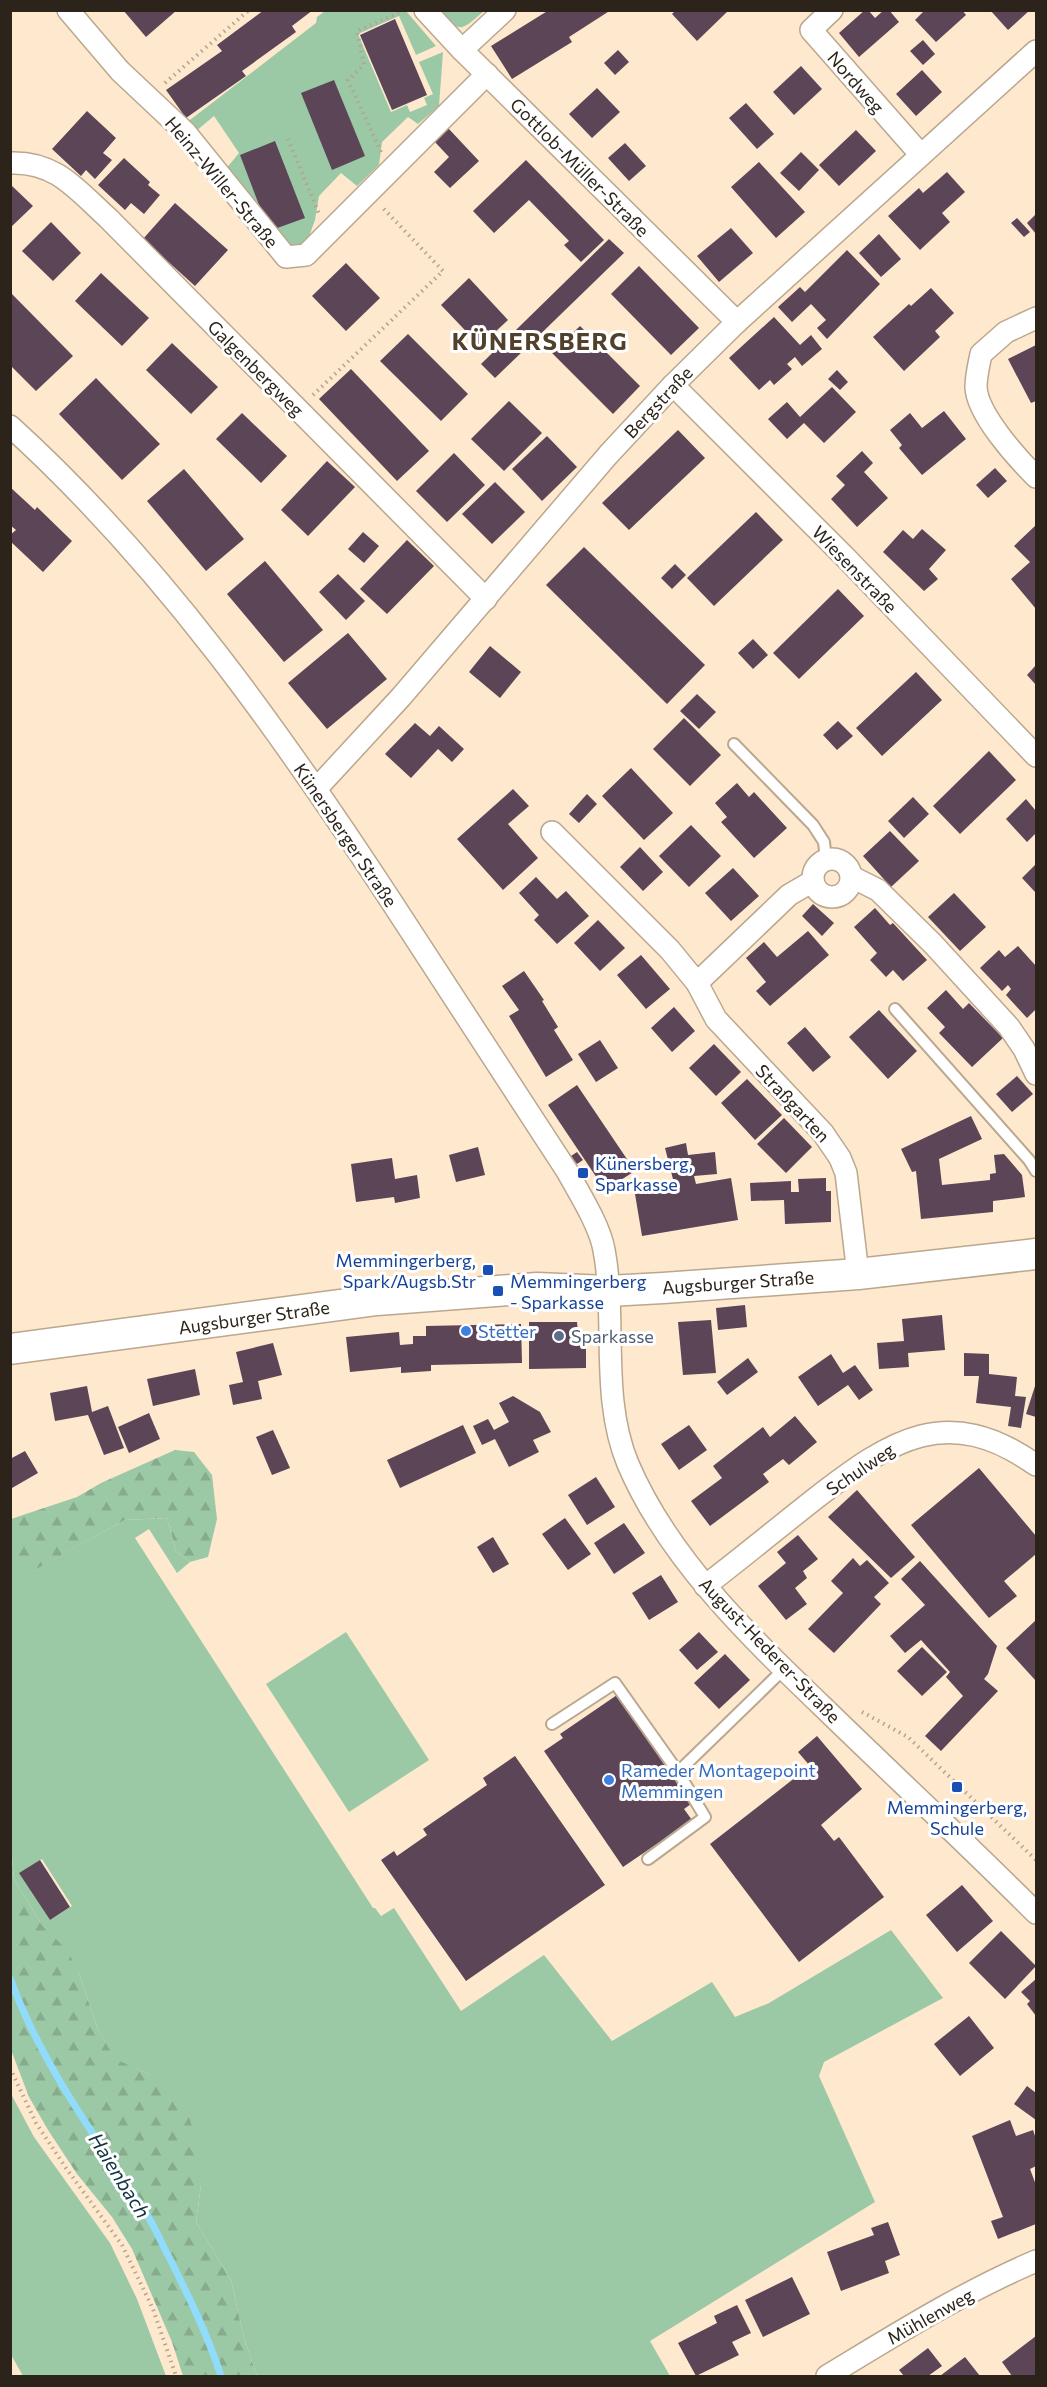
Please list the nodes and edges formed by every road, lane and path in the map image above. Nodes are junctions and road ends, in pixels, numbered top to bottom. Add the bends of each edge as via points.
1 (68, 10) edge
2 (249, 10) edge
3 (405, 10) edge
4 (425, 10) edge
5 (505, 10) edge
6 (832, 10) edge
7 (462, 50) junction
8 (1036, 51) edge
9 (487, 74) junction
10 (148, 97) junction
11 (288, 139) dead end
12 (921, 155) junction
13 (10, 163) edge
14 (390, 172) junction
15 (368, 193) junction
16 (327, 234) junction
17 (1036, 318) edge
18 (737, 322) junction
19 (673, 385) junction
20 (297, 410) junction
21 (10, 426) edge
22 (1036, 477) edge
23 (486, 599) junction
24 (734, 744) dead end
25 (1036, 756) edge
26 (316, 788) junction
27 (552, 832) dead end
28 (826, 860) junction
29 (852, 877) junction
30 (813, 881) junction
31 (697, 984) junction
32 (895, 1009) dead end
33 (1036, 1074) edge
34 (1036, 1172) edge
35 (1036, 1254) edge
36 (858, 1274) junction
37 (608, 1291) junction
38 (10, 1349) edge
39 (1036, 1465) edge
40 (705, 1586) junction
41 (784, 1670) junction
42 (552, 1724) dead end
43 (678, 1772) junction
44 (648, 1859) dead end
45 (1036, 1913) edge
46 (10, 2068) edge
47 (1036, 2261) edge
48 (176, 2376) edge
49 (827, 2376) edge

1 - 10 street, Heinz-Willer-Straße via 120,71
2 - 10 path
3 - 14 path via 357,31 364,65 348,80
4 - 7 street, Gottlob-Müller-Straße
5 - 7 street
6 - 12 street, Nordweg via 811,30
7 - 9 street, Gottlob-Müller-Straße
8 - 12 street, Bergstraße
9 - 14 street, Heinz-Willer-Straße
9 - 18 street, Gottlob-Müller-Straße
10 - 16 street, Heinz-Willer-Straße via 186,133 286,257 306,255
11 - 16 path
12 - 18 street, Bergstraße
13 - 20 street, Galgenbergweg via 46,167 65,179
14 - 15 street, Heinz-Willer-Straße
15 - 16 street, Heinz-Willer-Straße
15 - 20 path via 443,271
17 - 22 street via 1006,332 981,354 976,388 989,422
18 - 19 street, Bergstraße
19 - 23 street, Bergstraße
19 - 25 street, Wiesenstraße
20 - 23 street, Galgenbergweg
21 - 26 street, Künersberger Straße via 66,479 201,631
23 - 26 street, Bergstraße
24 - 28 lane via 816,830 824,842
26 - 37 street, Künersberger Straße via 567,1172 604,1248
27 - 31 street, Straßgarten via 670,950
28 - 29 street via 843,862
28 - 30 street via 814,872
29 - 30 street via 848,890 831,897 819,892
29 - 33 street via 878,890 933,944 1009,1027
30 - 31 street via 789,895
31 - 36 street, Straßgarten via 716,1019 823,1133 840,1158 846,1173
32 - 34 lane
35 - 36 street, Augsburger Straße
36 - 37 street, Augsburger Straße
37 - 38 street, Augsburger Straße via 537,1288 377,1300
37 - 40 street, August-Hederer-Straße via 615,1406 623,1449 653,1510
39 - 40 street, Schulweg via 1022,1454 975,1435 909,1438 848,1474
40 - 41 street, August-Hederer-Straße
41 - 43 lane
41 - 45 street, August-Hederer-Straße
42 - 43 lane via 615,1683
43 - 44 lane via 705,1816
46 - 48 path via 36,2123 122,2245 153,2309
47 - 49 street, Mühlenweg via 909,2326

